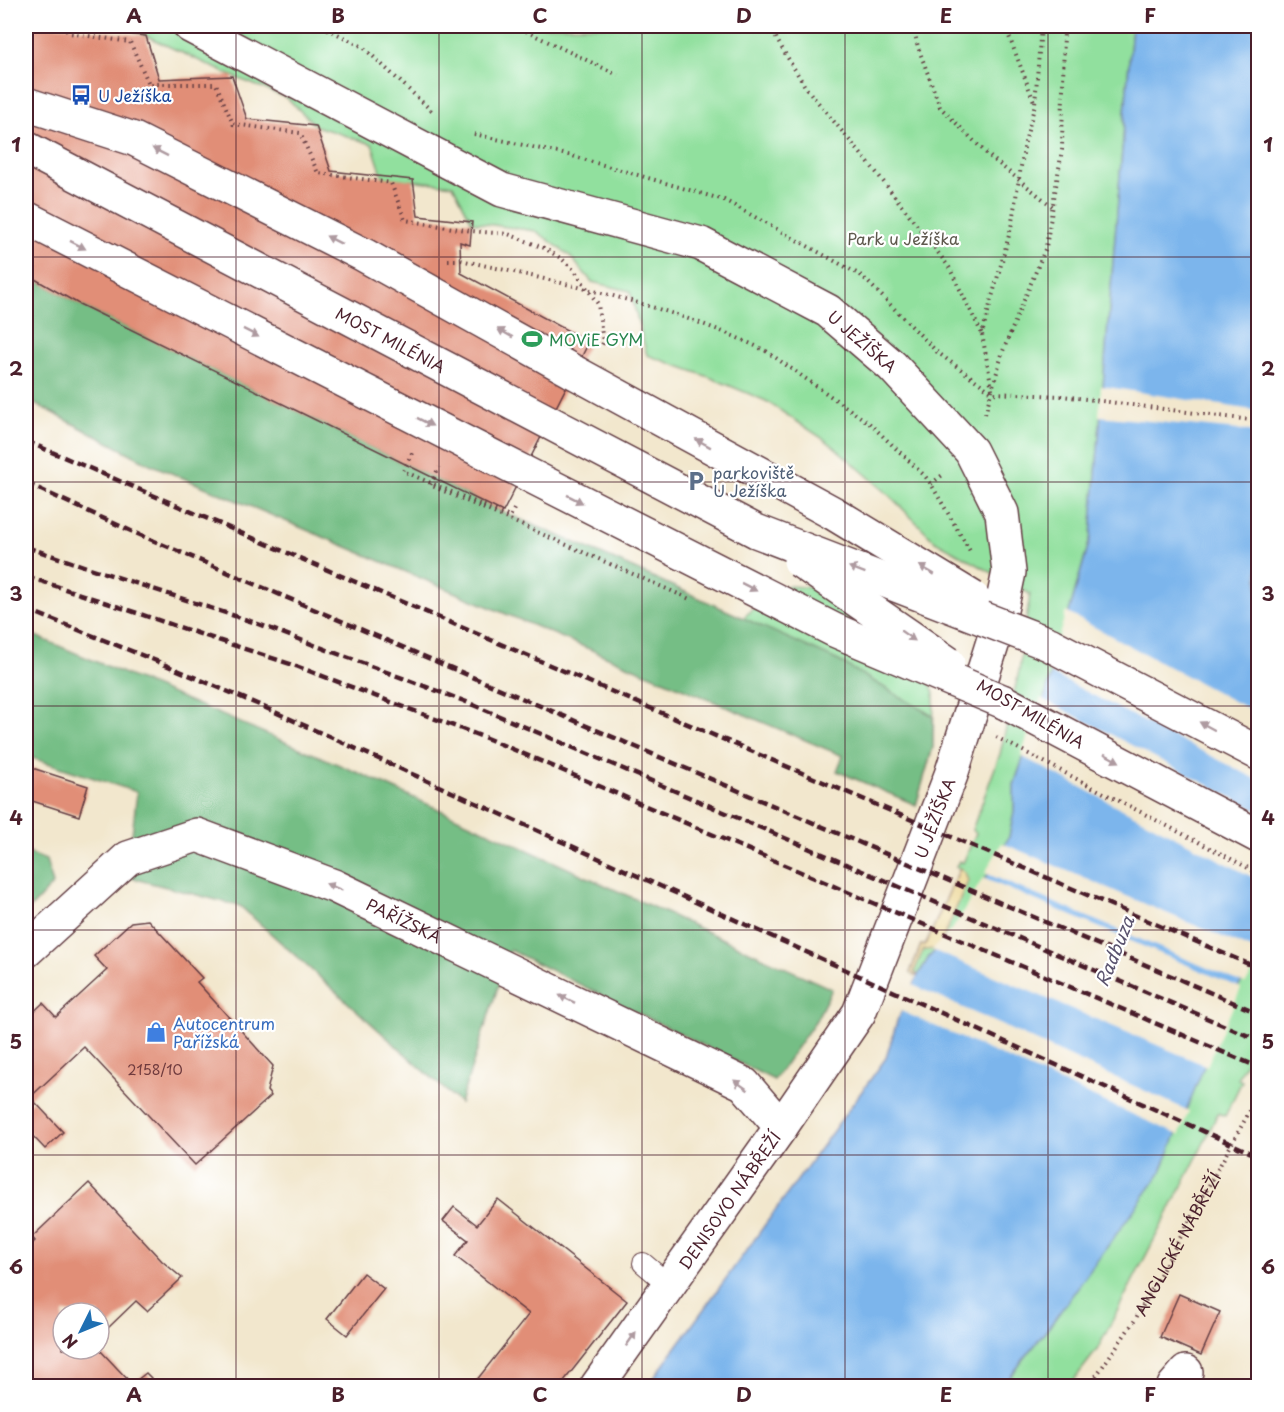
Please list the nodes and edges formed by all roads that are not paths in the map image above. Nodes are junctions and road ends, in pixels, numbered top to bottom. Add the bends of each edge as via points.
1 (190, 26) edge
2 (26, 104) edge
3 (26, 148) edge
4 (26, 218) edge
5 (756, 531) junction
6 (1049, 644) junction
7 (1004, 702) junction
8 (1258, 753) edge
9 (1258, 836) edge
10 (26, 951) edge
11 (859, 1013) joint
12 (781, 1127) junction
13 (642, 1263) dead end
14 (669, 1285) junction
15 (597, 1386) edge

1 - 11 main road, U JEŽÍŠKA via 502,190 701,244 828,310 892,366 971,451 1002,513 1009,572 997,629 951,775
6 -> 2 main road, bridge via 832,513 364,255 134,139
3 - 5 main road, MOST MILÉNIA, bridge
4 -> 7 main road, bridge via 834,630
6 -> 5 main road, MOST MILÉNIA, bridge
5 -> 7 main road, MOST MILÉNIA, bridge
8 -> 6 main road, MOST MILÉNIA
7 -> 9 main road, MOST MILÉNIA
12 -> 10 main road, PAŘÍŽSKÁ via 744,1084 334,886 197,835 129,858
11 - 12 main road, DENISOVO NÁBŘEŽÍ
12 - 14 main road, DENISOVO NÁBŘEŽÍ
13 - 14 lane
15 -> 14 main road, DENISOVO NÁBŘEŽÍ

